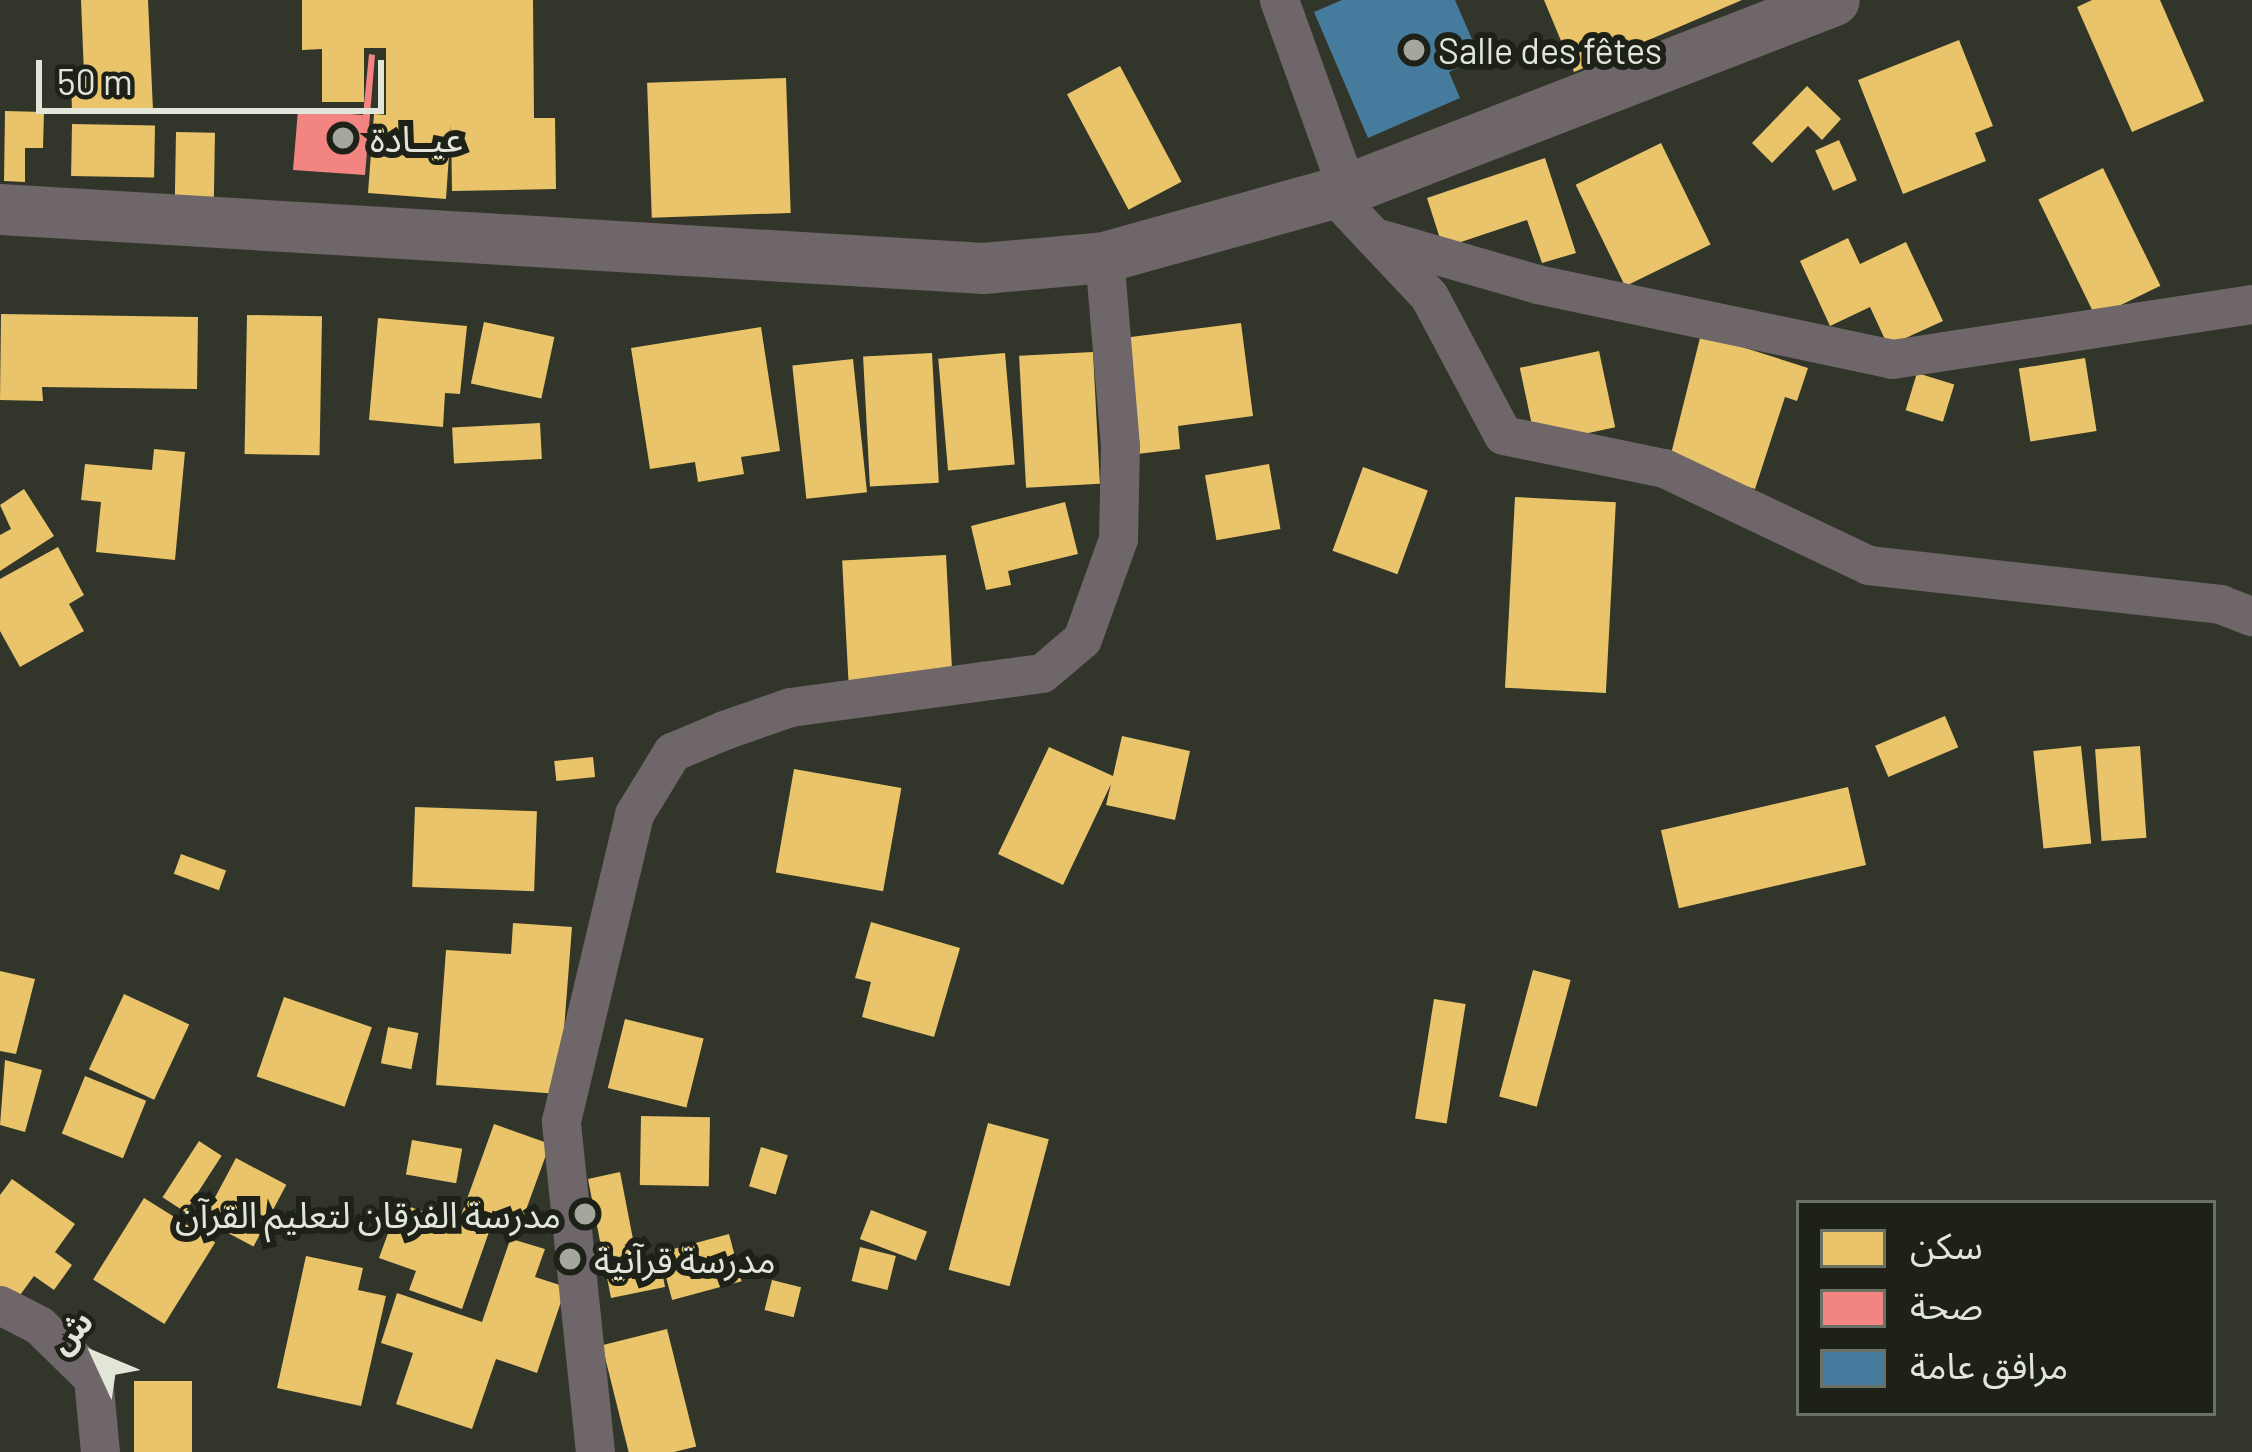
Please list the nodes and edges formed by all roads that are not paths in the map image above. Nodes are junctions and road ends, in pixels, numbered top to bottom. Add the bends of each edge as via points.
1 (1279, 0) edge
2 (1834, 0) edge
3 (1339, 191) junction
4 (0, 209) edge
5 (1373, 236) junction
6 (1104, 257) junction
7 (2252, 304) edge
8 (2252, 616) edge
9 (0, 1305) edge
10 (100, 1452) edge
11 (595, 1452) edge

1 - 3 street
2 - 3 street
3 - 5 street
3 - 6 street
4 - 6 street via 983,268
5 - 7 street via 1537,284 1892,359
5 - 8 street via 1429,296 1503,435 1664,468 1868,566 2219,604
6 - 11 street via 1120,446 1118,539 1082,639 1042,673 790,707 724,730 672,752 634,814 561,1121
9 - 10 street via 39,1325 93,1378

